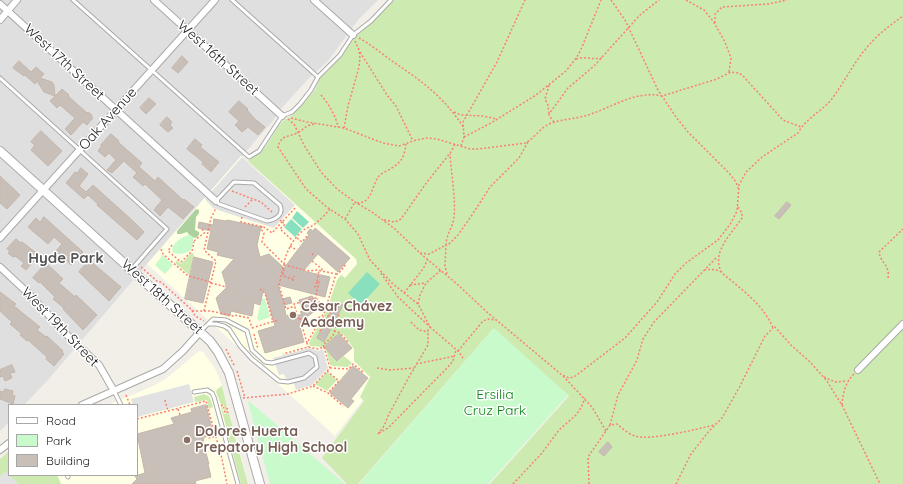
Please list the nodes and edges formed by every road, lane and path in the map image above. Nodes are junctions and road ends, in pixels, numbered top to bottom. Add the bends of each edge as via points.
1 (18, 0) edge
2 (73, 0) edge
3 (154, 0) edge
4 (215, 0) edge
5 (232, 0) edge
6 (314, 0) edge
7 (391, 0) edge
8 (525, 0) edge
9 (601, 0) edge
10 (611, 0) edge
11 (659, 0) edge
12 (686, 0) edge
13 (787, 0) edge
14 (0, 4) edge
15 (8, 11) junction
16 (903, 16) edge
17 (0, 20) edge
18 (715, 25) junction
19 (628, 28) junction
20 (188, 30) junction
21 (353, 35) junction
22 (359, 50) junction
23 (602, 58) junction
24 (575, 59) junction
25 (151, 71) junction
26 (729, 73) junction
27 (318, 77) junction
28 (0, 78) edge
29 (549, 84) junction
30 (321, 94) dead end
31 (662, 96) junction
32 (116, 110) junction
33 (452, 111) junction
34 (549, 114) junction
35 (466, 115) junction
36 (285, 118) junction
37 (497, 119) junction
38 (554, 122) junction
39 (316, 124) junction
40 (338, 127) junction
41 (801, 127) junction
42 (344, 128) junction
43 (464, 128) junction
44 (298, 132) junction
45 (464, 137) junction
46 (413, 141) junction
47 (529, 141) junction
48 (406, 144) junction
49 (455, 144) junction
50 (461, 146) junction
51 (79, 150) junction
52 (0, 151) edge
53 (450, 154) junction
54 (242, 182) junction
55 (43, 190) junction
56 (739, 190) junction
57 (218, 202) junction
58 (355, 203) junction
59 (296, 207) dead end
60 (738, 208) junction
61 (330, 209) junction
62 (277, 217) junction
63 (345, 220) junction
64 (382, 220) junction
65 (282, 222) junction
66 (262, 226) dead end
67 (202, 229) dead end
68 (306, 229) junction
69 (903, 229) edge
70 (309, 231) dead end
71 (204, 233) junction
72 (208, 233) junction
73 (308, 235) dead end
74 (0, 238) edge
75 (297, 238) junction
76 (294, 242) junction
77 (446, 244) junction
78 (172, 245) dead end
79 (290, 246) junction
80 (161, 249) dead end
81 (295, 249) dead end
82 (168, 251) junction
83 (314, 252) dead end
84 (420, 253) junction
85 (164, 255) junction
86 (312, 255) dead end
87 (718, 256) junction
88 (178, 259) junction
89 (428, 259) junction
90 (312, 261) dead end
91 (174, 264) junction
92 (284, 264) junction
93 (344, 265) dead end
94 (0, 267) edge
95 (376, 267) junction
96 (131, 270) junction
97 (283, 270) dead end
98 (441, 270) junction
99 (704, 270) junction
100 (320, 271) junction
101 (722, 273) junction
102 (336, 274) junction
103 (448, 276) junction
104 (888, 278) dead end
105 (293, 279) dead end
106 (211, 283) junction
107 (426, 283) junction
108 (410, 285) junction
109 (226, 287) dead end
110 (260, 289) dead end
111 (404, 293) junction
112 (315, 299) junction
113 (418, 304) junction
114 (295, 306) junction
115 (332, 309) dead end
116 (192, 310) dead end
117 (325, 310) junction
118 (204, 311) dead end
119 (339, 314) dead end
120 (321, 317) junction
121 (300, 319) junction
122 (203, 320) dead end
123 (278, 320) dead end
124 (326, 320) junction
125 (496, 320) junction
126 (273, 322) junction
127 (411, 322) dead end
128 (208, 324) junction
129 (903, 324) edge
130 (430, 327) junction
131 (252, 328) dead end
132 (773, 328) junction
133 (320, 331) dead end
134 (334, 331) junction
135 (200, 332) junction
136 (428, 332) junction
137 (307, 343) junction
138 (347, 343) dead end
139 (308, 347) dead end
140 (324, 348) dead end
141 (457, 350) junction
142 (455, 356) junction
143 (463, 358) dead end
144 (416, 364) junction
145 (330, 368) dead end
146 (377, 368) dead end
147 (414, 368) junction
148 (858, 370) joint
149 (327, 371) dead end
150 (363, 372) dead end
151 (562, 375) junction
152 (822, 376) junction
153 (847, 381) junction
154 (313, 386) dead end
155 (114, 391) junction
156 (194, 392) dead end
157 (328, 393) junction
158 (126, 395) dead end
159 (585, 398) junction
160 (165, 400) dead end
161 (84, 404) edge
162 (120, 404) edge
163 (130, 404) edge
164 (842, 405) junction
165 (343, 406) dead end
166 (178, 409) junction
167 (168, 411) junction
168 (180, 415) dead end
169 (138, 419) edge
170 (716, 424) junction
171 (610, 425) junction
172 (606, 431) junction
173 (205, 436) dead end
174 (216, 436) junction
175 (8, 444) edge
176 (0, 450) edge
177 (228, 484) edge
178 (238, 484) edge
179 (260, 484) edge
180 (513, 484) edge
181 (589, 484) edge
182 (676, 484) edge
183 (880, 484) edge

1 - 15 street
2 - 25 lane
3 - 20 street, West 16th Street
4 - 20 street, Oak Avenue
5 - 27 lane
6 - 21 street
7 - 21 lane
8 - 35 path via 497,62
9 - 24 path
10 - 19 path
11 - 19 path
12 - 18 path via 704,10
13 - 18 path via 722,7 715,14
14 - 15 street, West 17th Street
15 - 17 street
15 - 32 street, West 17th Street
16 - 41 path via 869,44 830,100
18 - 26 path via 731,58
19 - 23 path
19 - 31 path
20 - 25 street, Oak Avenue
20 - 36 street, West 16th Street
21 - 22 path
21 - 27 lane via 340,55
21 - 33 path via 425,84 438,94
22 - 42 path via 359,67
22 - 46 path via 396,106
23 - 24 path
23 - 34 path via 568,88
24 - 29 path via 566,71
25 - 32 street, Oak Avenue
25 - 36 lane via 249,157 258,151
26 - 31 path
26 - 41 path via 735,71 743,76 783,120
27 - 36 lane via 300,104
28 - 51 lane
29 - 34 path via 545,99
29 - 37 path
30 - 40 path
31 - 38 path via 637,96 588,115
31 - 56 path via 688,132 729,173
32 - 51 street, Oak Avenue
32 - 57 street, West 17th Street
33 - 35 path
33 - 43 path
34 - 38 path
35 - 37 path
35 - 43 path
36 - 39 path
36 - 44 path via 294,124
37 - 45 path
38 - 47 path via 541,129
39 - 40 path
39 - 44 path via 305,126
40 - 42 path
41 - 56 path via 798,133 754,164 739,185
42 - 48 path via 383,143 399,146
43 - 45 path
44 - 58 path via 321,172
44 - 61 path via 285,136 278,147 306,189
45 - 50 path
46 - 48 path
46 - 49 path via 427,138
47 - 50 path via 479,149
47 - 77 path via 519,158 490,187 458,235
48 - 58 path via 398,164 380,175 368,200
49 - 50 path
49 - 53 path
51 - 55 street, Oak Avenue
51 - 96 lane via 167,230
52 - 55 street, West 18th Street
53 - 64 path via 401,219 395,222
53 - 77 path via 454,218
54 - 57 lane via 234,182
54 - 62 lane via 254,182 280,205 281,213
54 - 62 path via 232,191 261,202
55 - 74 street, Oak Avenue
55 - 96 street, West 18th Street
56 - 60 path
57 - 62 lane via 267,221
57 - 72 path
58 - 63 path
58 - 64 path
59 - 65 path
60 - 87 path via 742,218
60 - 151 path via 731,223 718,240 675,274 657,302 625,338 574,377
61 - 63 path
61 - 68 path
62 - 65 path
63 - 95 path via 358,234
64 - 84 path
65 - 76 path via 285,224 280,229
66 - 92 path via 262,242
67 - 71 path
68 - 70 path
68 - 75 path
69 - 104 path via 880,252 880,258 888,270
71 - 72 path
71 - 88 path via 194,241 192,251 181,262
72 - 106 path via 204,250 216,261
73 - 75 path via 302,242
75 - 76 path
76 - 79 path
77 - 84 path via 429,254
77 - 103 path via 445,266
78 - 82 path
79 - 81 path
79 - 92 path
80 - 85 path
82 - 85 path
82 - 88 path
83 - 86 path
84 - 89 path
85 - 91 path
87 - 99 path
87 - 101 path via 718,267
88 - 91 path
89 - 98 path
89 - 108 path
90 - 100 path via 322,269
91 - 106 path via 188,276
92 - 100 path via 309,271
92 - 114 path via 280,285 283,299 286,309
93 - 102 path
94 - 155 street, West 19th Street via 99,365
95 - 111 path
95 - 130 path via 386,283
96 - 135 street, West 18th Street
97 - 105 path via 283,276
98 - 103 path
98 - 107 path
99 - 101 path via 717,270
99 - 171 path via 654,322 643,339 637,360 618,395
100 - 102 path
100 - 112 path
101 - 132 path via 756,303
102 - 117 path
103 - 125 path
106 - 109 path
106 - 118 path
107 - 108 path
107 - 113 path
108 - 111 path
110 - 126 path via 265,293
111 - 113 path
112 - 114 path via 294,304
112 - 117 path
113 - 130 path
114 - 121 path
115 - 124 path
116 - 122 path via 198,319
117 - 120 path
119 - 134 path
120 - 121 path via 309,321
120 - 124 path
120 - 137 path
121 - 137 path
123 - 126 path
124 - 133 path
125 - 141 path via 483,321
125 - 151 path
126 - 131 path
127 - 136 path via 420,330
128 - 128 lane via 230,329 236,341 248,354 279,381 288,382 304,378 317,367 315,356 309,353 272,363 265,362 252,350 245,330 231,322 216,319 210,320
128 - 135 lane
129 - 148 street
130 - 136 path
130 - 141 path
132 - 152 path via 776,327
132 - 170 path via 765,336 726,411
134 - 138 path via 340,333
134 - 140 path via 333,336 323,345
135 - 155 street via 163,369
135 - 179 street, West 18th Street via 218,352 229,373
136 - 144 path via 428,344
137 - 139 path
141 - 142 path
141 - 143 path
142 - 144 path
142 - 147 path via 448,367 413,403 388,428 378,434
144 - 147 path
145 - 150 path via 349,369 353,364
146 - 147 path
148 - 153 path
149 - 157 path via 339,381
151 - 159 path
152 - 153 path via 835,382
152 - 164 path
153 - 164 path
154 - 157 path
155 - 161 street
155 - 162 lane
156 - 178 lane via 207,390 214,397
157 - 165 path
158 - 163 path
159 - 172 path
159 - 180 path via 576,415 559,430
160 - 167 path
164 - 183 path
166 - 167 path
166 - 168 path
166 - 174 path via 206,402
167 - 169 path
170 - 171 path via 643,438 629,433 617,424
170 - 182 path via 691,454
171 - 172 path
172 - 181 path via 588,457
173 - 174 path
174 - 177 path
175 - 176 street

